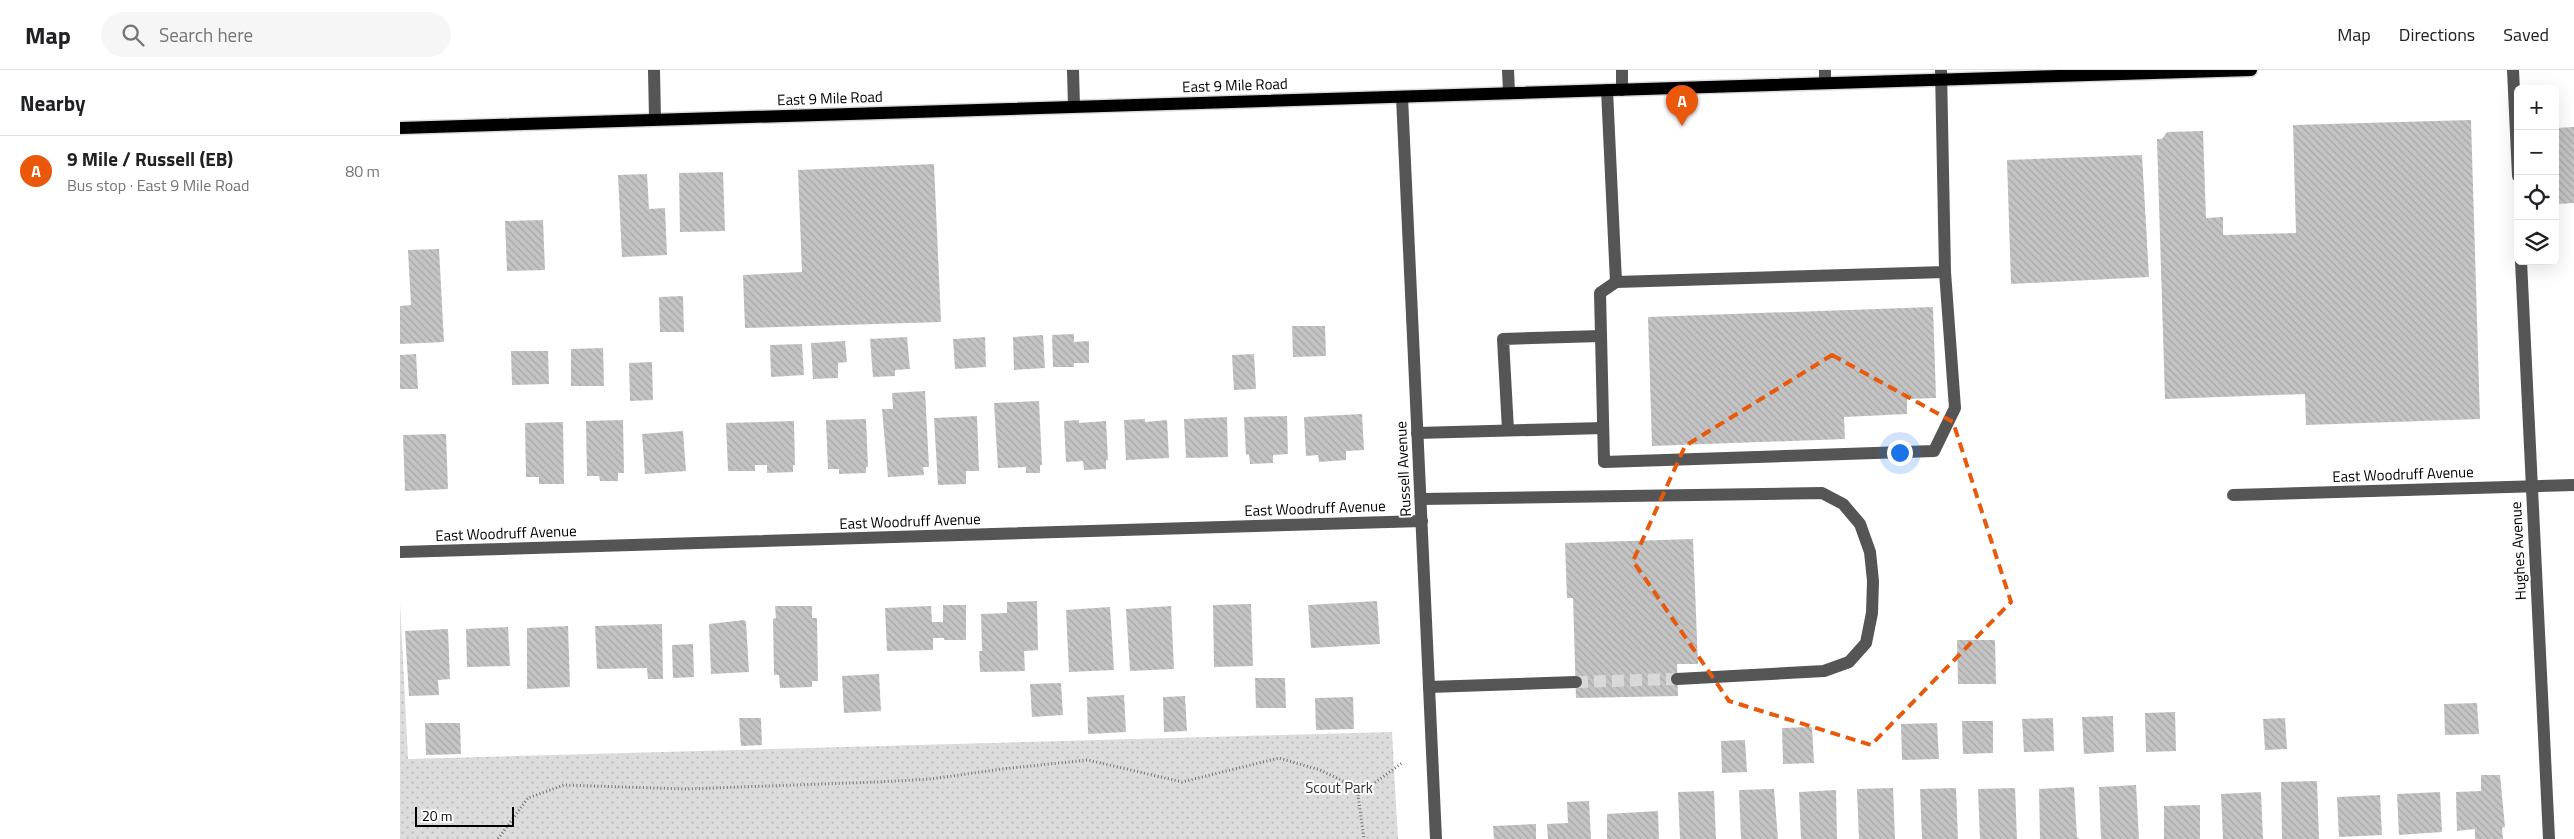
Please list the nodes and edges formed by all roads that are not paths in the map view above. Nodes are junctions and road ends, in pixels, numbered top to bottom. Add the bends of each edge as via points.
1 (654, 70) edge
2 (1073, 70) edge
3 (1508, 70) edge
4 (1622, 70) edge
5 (2251, 70) edge
6 (2513, 70) edge
7 (1941, 75) edge
8 (1825, 76) edge
9 (1607, 90) junction
10 (1622, 90) junction
11 (1509, 93) junction
12 (1402, 97) junction
13 (1074, 106) junction
14 (655, 120) junction
15 (400, 128) edge
16 (2518, 175) edge
17 (2521, 265) edge
18 (1945, 272) junction
19 (1616, 282) junction
20 (1601, 336) junction
21 (1603, 428) junction
22 (1508, 430) junction
23 (1417, 433) junction
24 (2574, 485) edge
25 (2531, 486) junction
26 (2233, 495) dead end
27 (1421, 499) junction
28 (1422, 521) junction
29 (400, 552) edge
30 (1677, 679) tunnel mouth
31 (1576, 682) tunnel mouth
32 (1429, 688) junction
33 (1436, 839) edge
34 (2549, 839) edge

1 - 14 street
2 - 13 street
3 - 11 street
4 - 10 street
5 - 7 main road, East 9 Mile Road
6 - 16 street
7 - 8 main road, East 9 Mile Road
7 - 18 street
8 - 10 main road, East 9 Mile Road
9 - 10 main road, East 9 Mile Road
9 - 11 main road, East 9 Mile Road
9 - 19 street
11 - 12 main road, East 9 Mile Road
12 - 13 main road, East 9 Mile Road
12 - 23 street, Russell Avenue
13 - 14 main road, East 9 Mile Road
14 - 15 main road, East 9 Mile Road
17 - 25 street, Hughes Avenue
18 - 19 street
18 - 21 street via 1955,408 1934,451 1604,462
19 - 20 street via 1600,293
20 - 21 street
20 - 22 street via 1504,339
21 - 22 street
22 - 23 street
23 - 27 street, Russell Avenue
24 - 25 street, East Woodruff Avenue
25 - 26 street, East Woodruff Avenue
25 - 34 street, Hughes Avenue
27 - 28 street, Russell Avenue
27 - 30 street via 1822,493 1843,504 1860,524 1870,552 1873,581 1872,614 1866,642 1849,662 1824,671
28 - 29 street, East Woodruff Avenue
28 - 32 street, Russell Avenue
31 - 32 street
32 - 33 street, Russell Avenue

